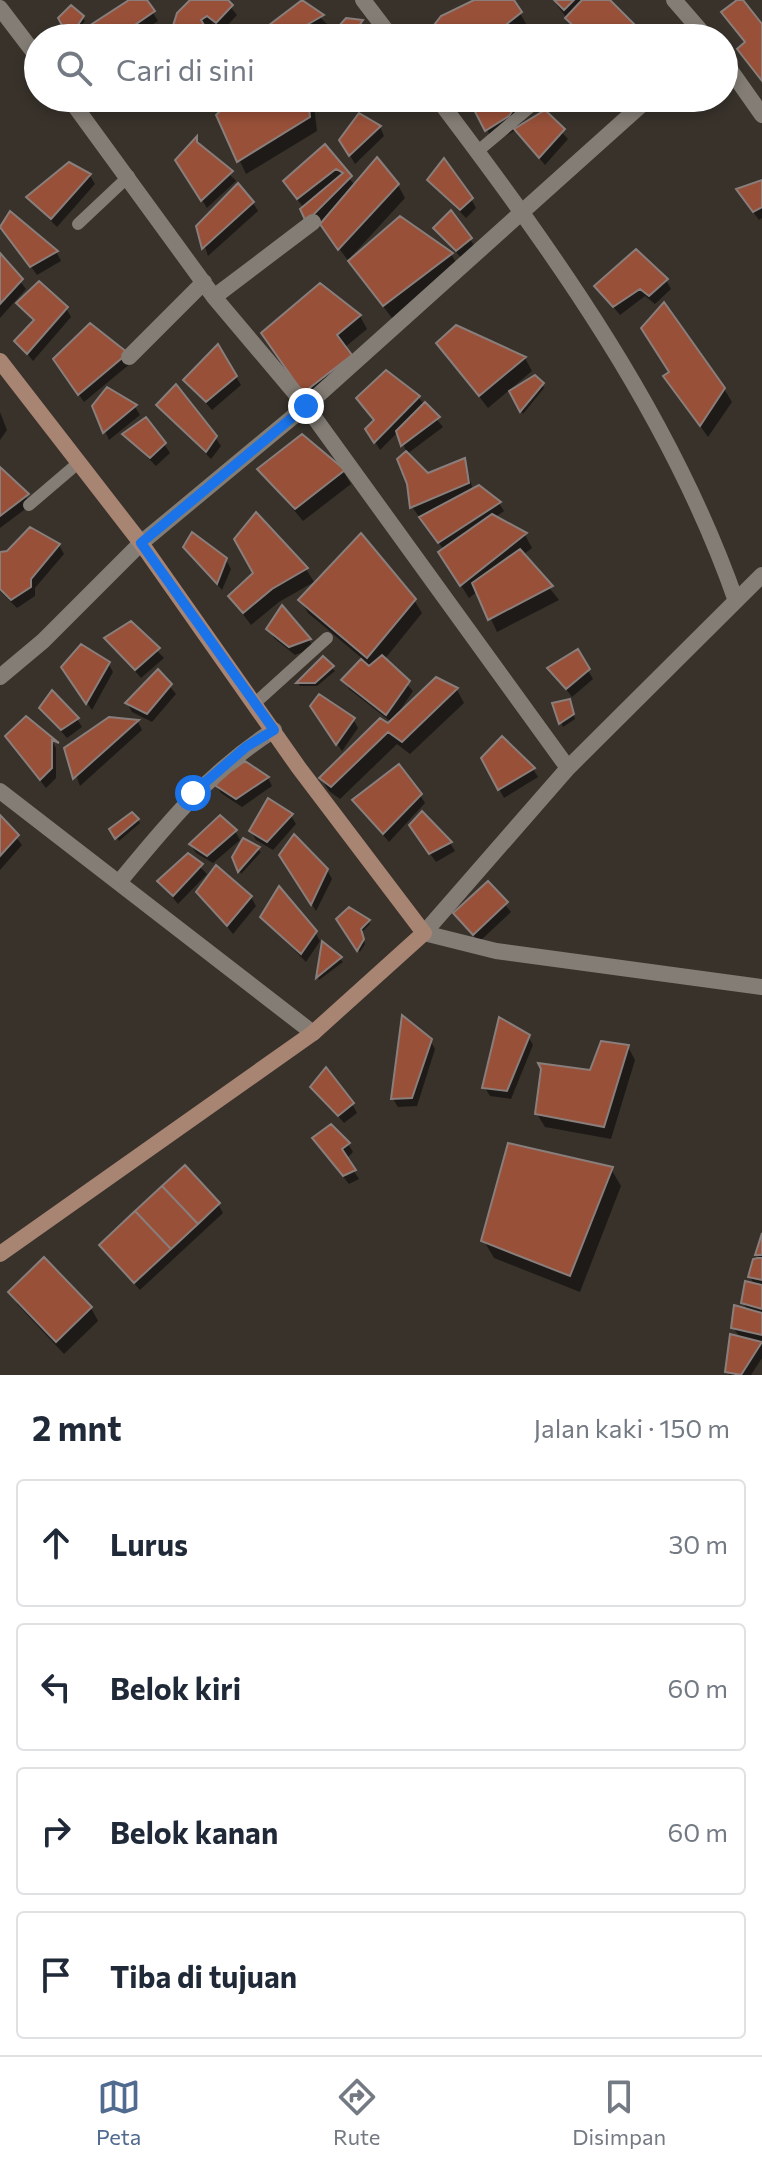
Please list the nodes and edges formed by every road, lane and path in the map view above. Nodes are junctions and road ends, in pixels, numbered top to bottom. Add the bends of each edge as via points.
1 (363, 0) edge
2 (674, 0) edge
3 (0, 8) edge
4 (381, 24) edge
5 (695, 24) edge
6 (24, 40) edge
7 (738, 81) edge
8 (80, 112) edge
9 (448, 112) edge
10 (524, 112) edge
11 (634, 112) edge
12 (762, 115) edge
13 (478, 151) junction
14 (129, 176) junction
15 (524, 212) junction
16 (313, 222) dead end
17 (78, 224) dead end
18 (204, 282) junction
19 (214, 297) junction
20 (129, 357) dead end
21 (0, 361) edge
22 (306, 406) junction
23 (77, 464) junction
24 (29, 505) dead end
25 (141, 543) junction
26 (762, 575) edge
27 (736, 601) junction
28 (327, 638) dead end
29 (0, 677) edge
30 (254, 704) junction
31 (274, 730) junction
32 (568, 768) junction
33 (0, 791) edge
34 (120, 881) junction
35 (424, 933) junction
36 (762, 987) edge
37 (313, 1033) junction
38 (0, 1254) edge

1 - 4 street
2 - 5 street
3 - 6 street
7 - 12 street
8 - 14 street
9 - 13 street
10 - 13 lane
11 - 15 street
13 - 15 street
14 - 17 lane
14 - 18 street
15 - 22 street
15 - 27 street via 666,438 712,531
16 - 19 street
18 - 19 street
18 - 20 street
19 - 22 street
21 - 23 main road
22 - 25 street
22 - 32 street
23 - 24 lane
23 - 25 main road
25 - 29 street
25 - 30 main road
26 - 27 street
27 - 32 street
28 - 30 lane
30 - 31 main road
31 - 34 street via 193,793
31 - 35 main road
32 - 35 street
33 - 34 street
34 - 37 street
35 - 36 street via 496,951
35 - 37 main road
37 - 38 main road

